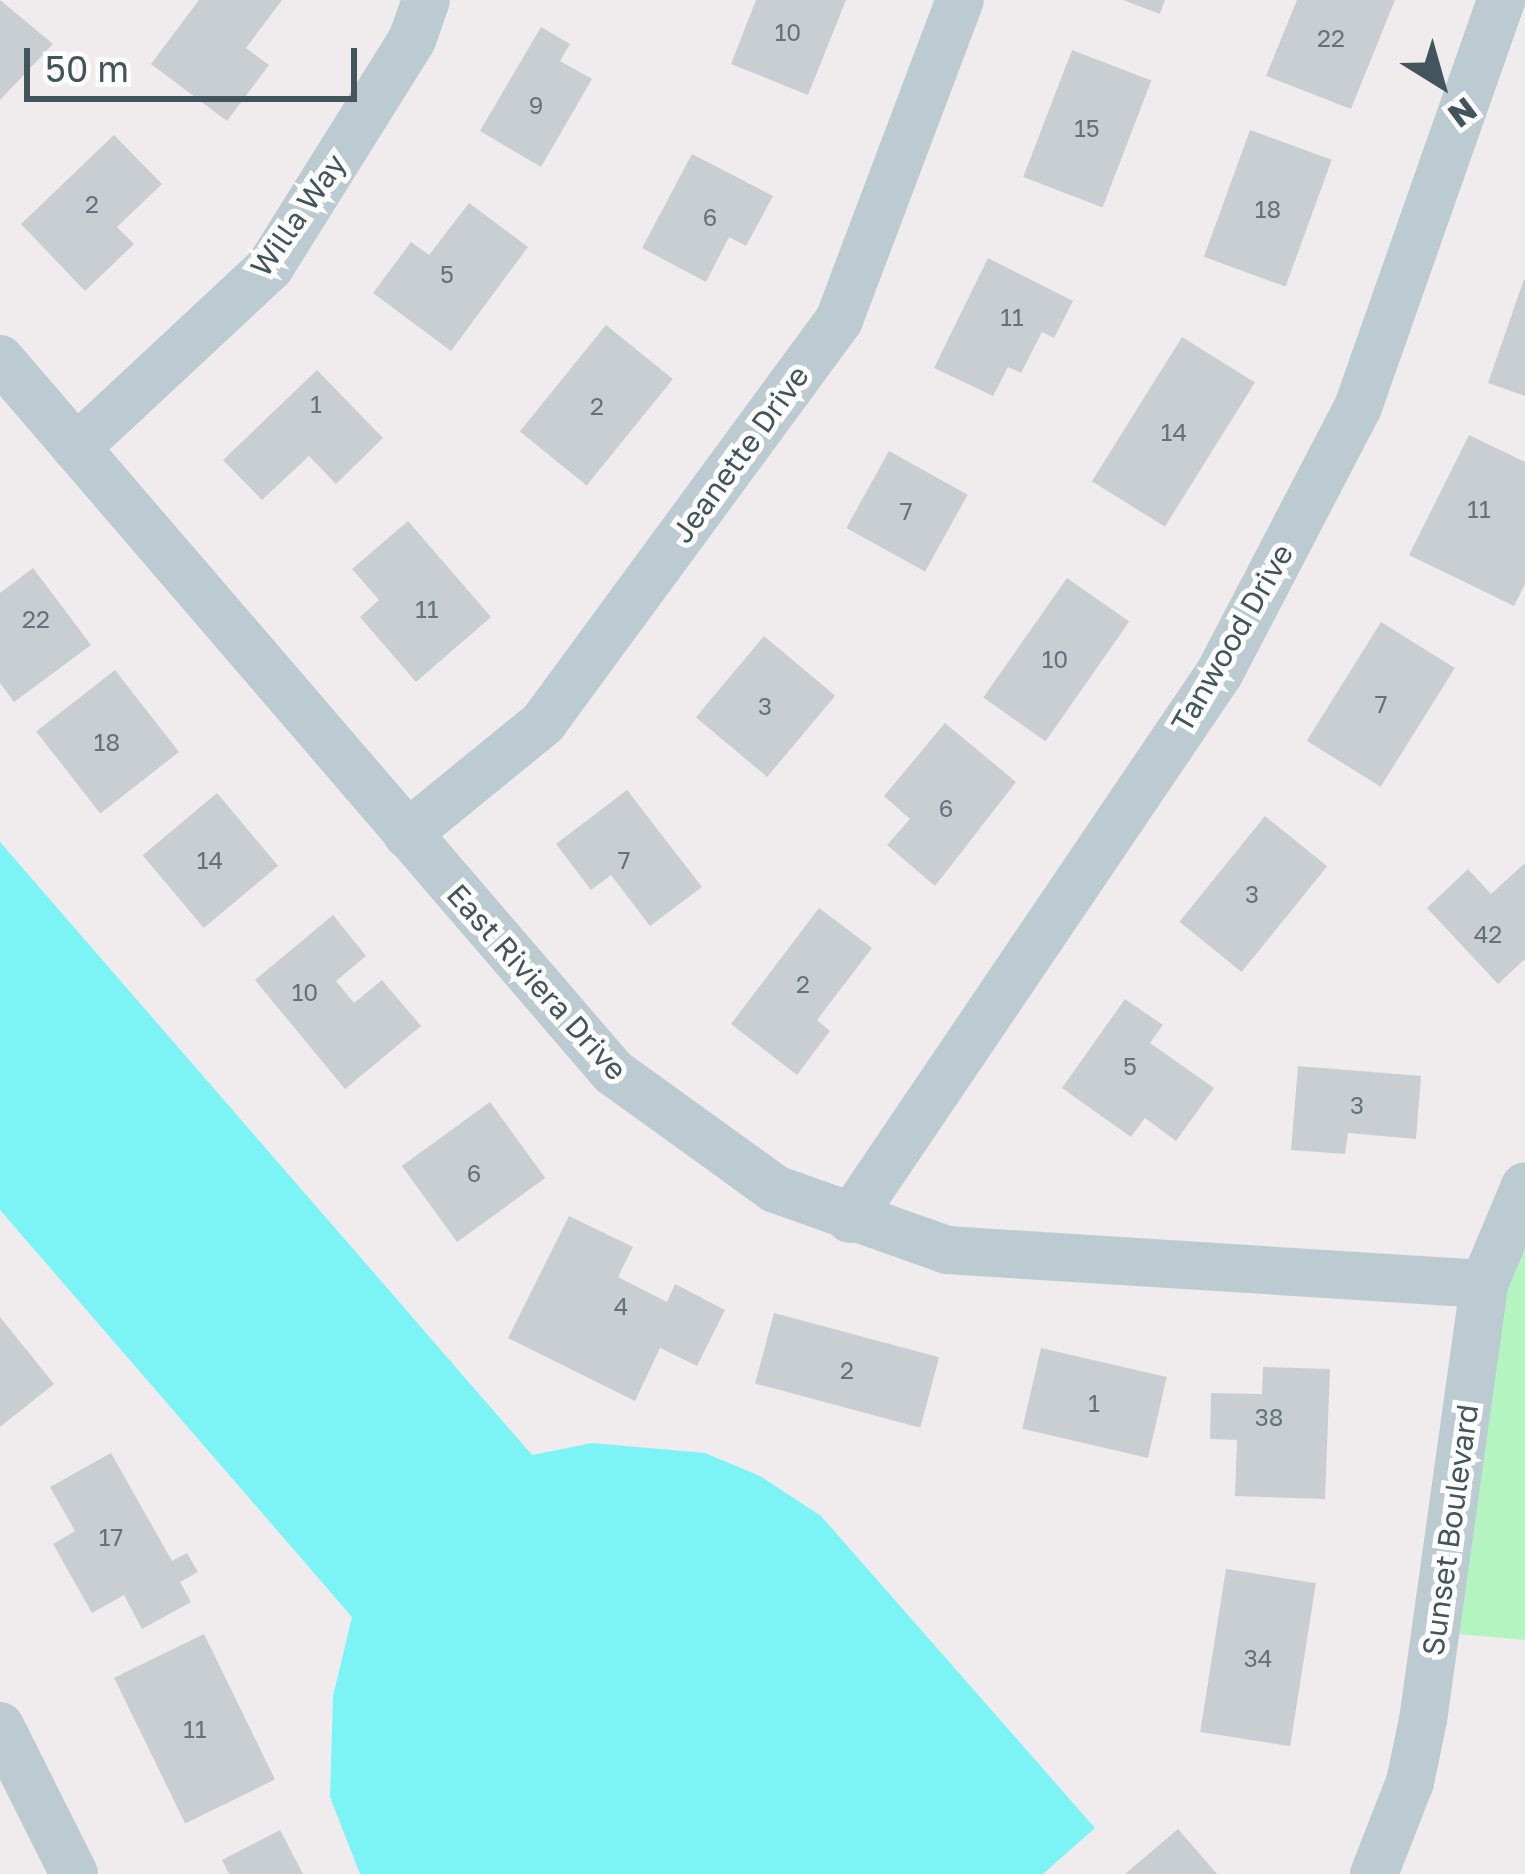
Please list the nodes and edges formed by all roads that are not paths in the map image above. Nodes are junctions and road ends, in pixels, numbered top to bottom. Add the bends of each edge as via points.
1 (426, 0) edge
2 (960, 0) edge
3 (1501, 0) edge
4 (0, 359) edge
5 (76, 448) junction
6 (407, 834) junction
7 (1525, 1186) edge
8 (850, 1219) junction
9 (1484, 1284) junction
10 (0, 1726) edge
11 (74, 1874) edge
12 (1374, 1874) edge

1 - 5 street, Willa Way via 412,40 270,267
2 - 6 street, Jeanette Drive via 839,320 543,723
3 - 8 street, Tanwood Drive via 1358,407 1220,673
4 - 5 street, East Riviera Drive
5 - 6 street, East Riviera Drive
6 - 8 street, East Riviera Drive via 613,1072 775,1189
7 - 9 street, Sunset Boulevard
8 - 9 street, East Riviera Drive via 947,1250
9 - 12 street, Sunset Boulevard via 1423,1720 1410,1782
10 - 11 street

